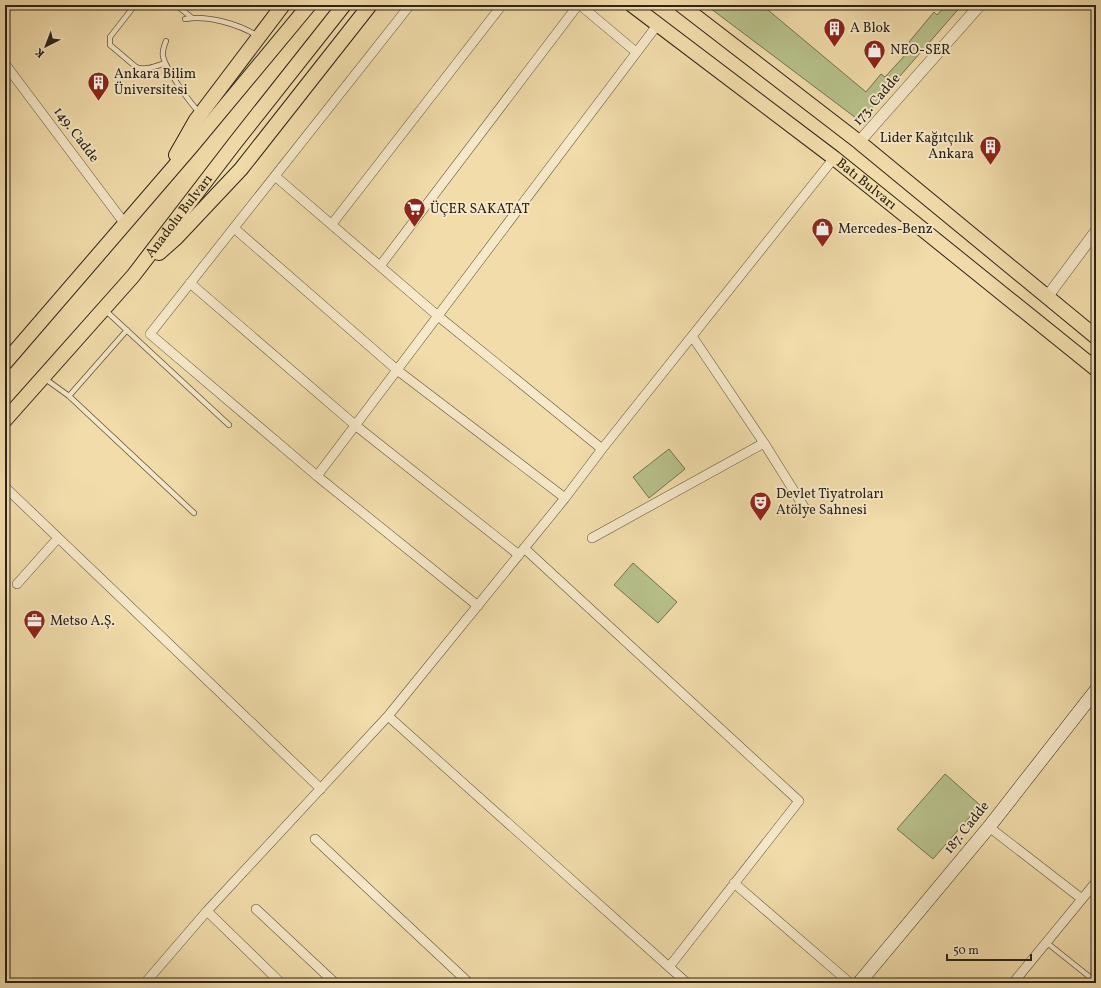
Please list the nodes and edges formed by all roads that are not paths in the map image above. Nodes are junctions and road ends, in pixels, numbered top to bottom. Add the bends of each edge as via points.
1 (135, 5) edge
2 (176, 5) edge
3 (283, 5) edge
4 (309, 5) edge
5 (344, 5) edge
6 (370, 5) edge
7 (410, 5) edge
8 (502, 5) edge
9 (579, 5) edge
10 (632, 5) edge
11 (681, 5) edge
12 (980, 5) edge
13 (191, 18) junction
14 (185, 19) dead end
15 (658, 24) junction
16 (259, 37) junction
17 (166, 41) dead end
18 (636, 52) junction
19 (165, 63) junction
20 (5, 64) edge
21 (201, 114) junction
22 (859, 142) junction
23 (834, 158) junction
24 (275, 176) junction
25 (159, 185) junction
26 (125, 224) junction
27 (332, 224) junction
28 (234, 228) junction
29 (1096, 231) edge
30 (380, 266) junction
31 (133, 276) junction
32 (190, 283) junction
33 (1047, 297) junction
34 (103, 309) junction
35 (438, 316) junction
36 (127, 330) junction
37 (692, 336) junction
38 (1096, 337) edge
39 (5, 363) edge
40 (1096, 369) edge
41 (397, 370) junction
42 (43, 377) junction
43 (69, 396) junction
44 (5, 420) edge
45 (229, 425) dead end
46 (355, 426) junction
47 (764, 443) junction
48 (602, 449) junction
49 (317, 476) junction
50 (5, 487) edge
51 (565, 498) junction
52 (804, 506) dead end
53 (194, 513) dead end
54 (58, 538) junction
55 (592, 538) dead end
56 (522, 551) junction
57 (17, 584) dead end
58 (478, 606) junction
59 (1096, 690) edge
60 (388, 716) junction
61 (321, 789) junction
62 (989, 827) junction
63 (315, 839) dead end
64 (1096, 882) edge
65 (734, 883) junction
66 (1082, 899) junction
67 (256, 909) dead end
68 (207, 911) junction
69 (1046, 942) junction
70 (668, 967) junction
71 (1096, 982) edge
72 (145, 983) edge
73 (281, 983) edge
74 (335, 983) edge
75 (469, 983) edge
76 (686, 983) edge
77 (850, 983) edge
78 (858, 983) edge
79 (1013, 983) edge

1 - 19 lane via 110,37 110,45 141,69
2 - 13 lane
3 - 16 main road
4 - 25 main road
5 - 31 main road, Anadolu Bulvarı
6 - 31 main road via 242,169 176,238
7 - 24 street
8 - 27 street
9 - 18 street
9 - 30 street
10 - 15 main road, Batı Bulvarı
11 - 22 main road, Batı Bulvarı
12 - 22 street, 173. Cadde
13 - 14 lane
13 - 16 lane via 231,24
15 - 18 street
15 - 23 main road, Batı Bulvarı
16 - 21 main road
17 - 19 lane via 163,50
18 - 35 street
19 - 21 lane via 192,105
20 - 26 street, 149. Cadde
21 - 25 main road
22 - 33 main road, Batı Bulvarı
23 - 37 street
23 - 40 main road, Batı Bulvarı
24 - 27 street
24 - 28 street
25 - 26 main road
26 - 39 main road
27 - 30 street
28 - 32 street
28 - 41 street
29 - 33 street
30 - 35 street
31 - 34 main road, Anadolu Bulvarı
32 - 46 street
32 - 49 street via 150,334
33 - 38 main road, Batı Bulvarı
34 - 36 lane
34 - 42 main road, Anadolu Bulvarı
35 - 41 street
35 - 48 street
36 - 43 lane
36 - 45 lane
37 - 47 street
37 - 48 street
41 - 46 street
41 - 51 street
42 - 43 lane
42 - 44 main road, Anadolu Bulvarı
43 - 53 lane
46 - 49 street
46 - 56 street
47 - 52 street
47 - 55 street
48 - 51 street
49 - 58 street
50 - 54 street
51 - 56 street
54 - 57 street
54 - 61 street
56 - 58 street
56 - 65 street via 799,800
58 - 60 street
59 - 62 main road, 187. Cadde
60 - 61 street
60 - 70 street
61 - 68 street
62 - 66 street
62 - 78 main road, 187. Cadde
63 - 75 street
64 - 66 street
65 - 70 street
65 - 77 street
66 - 69 street
67 - 74 street
68 - 72 street
68 - 73 street
69 - 71 lane
69 - 79 street
70 - 76 street

